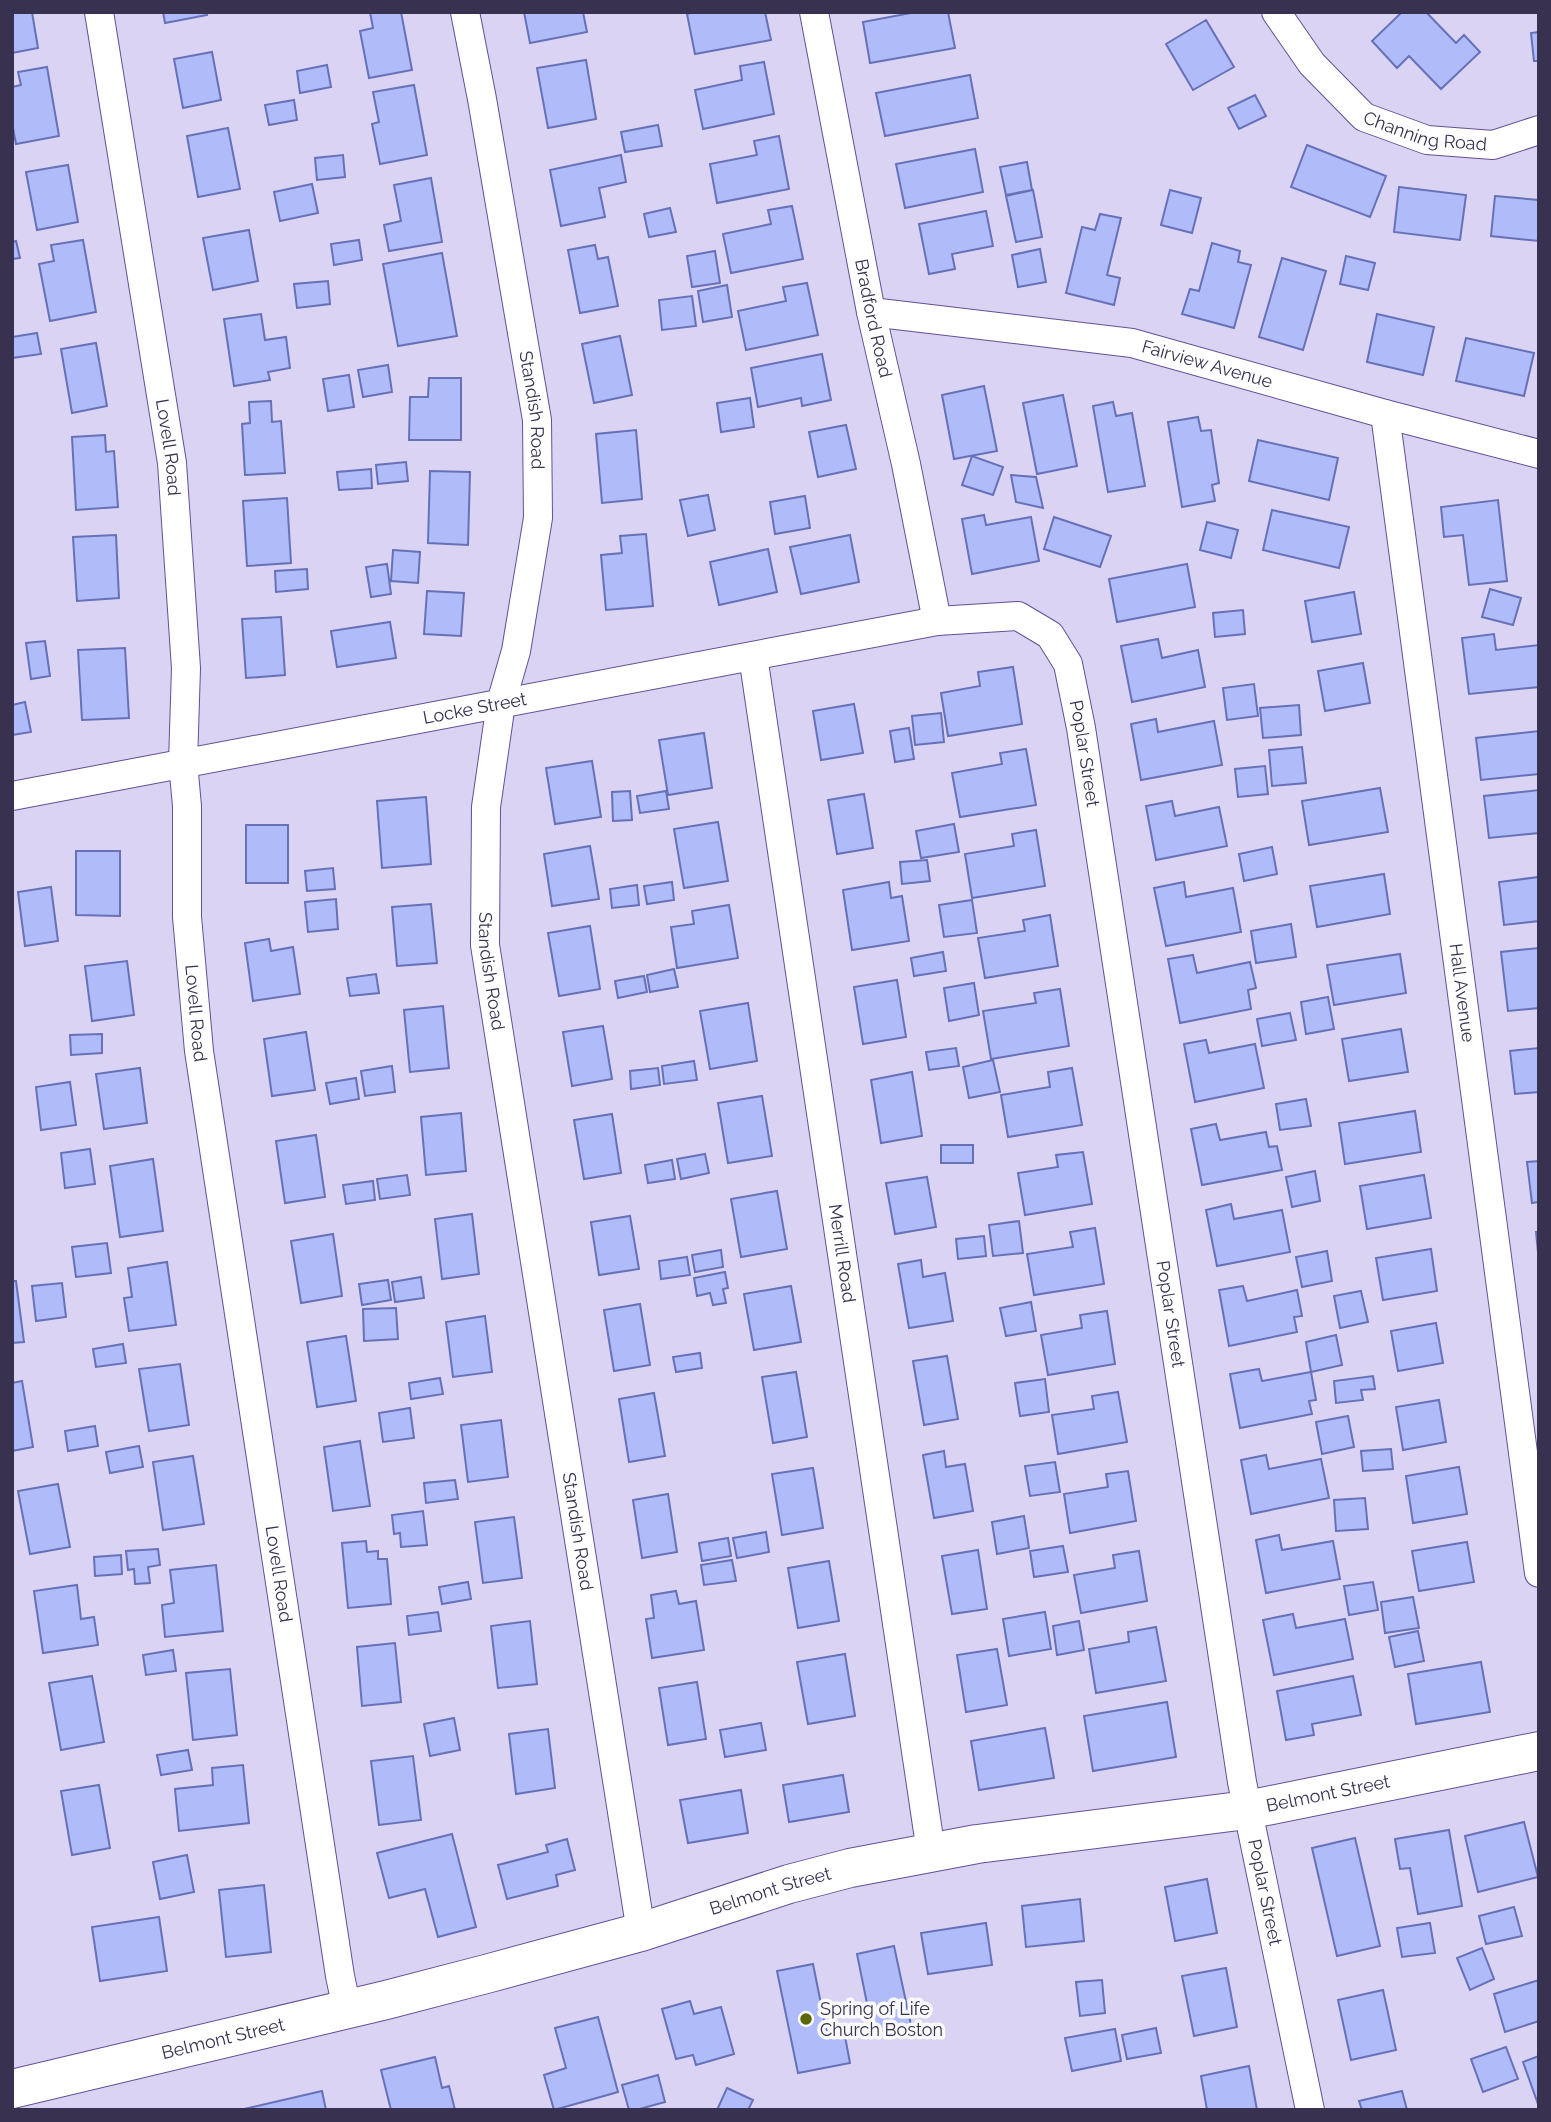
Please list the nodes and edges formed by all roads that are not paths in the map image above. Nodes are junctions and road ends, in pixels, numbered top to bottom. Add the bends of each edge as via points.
1 (99, 12) edge
2 (465, 12) edge
3 (814, 12) edge
4 (1276, 12) edge
5 (1539, 130) edge
6 (871, 312) junction
7 (1385, 414) junction
8 (1539, 454) edge
9 (937, 621) junction
10 (753, 656) junction
11 (501, 704) junction
12 (183, 764) junction
13 (12, 796) edge
14 (1539, 1573) edge
15 (1539, 1751) edge
16 (1247, 1810) junction
17 (931, 1852) junction
18 (641, 1932) junction
19 (347, 2009) junction
20 (12, 2089) edge
21 (1310, 2110) edge

1 - 12 street, Lovell Road via 172,463 186,668
2 - 11 street, Standish Road via 537,420 538,518 516,651
3 - 6 street, Bradford Road
4 - 5 street, Channing Road via 1312,64 1364,117 1427,140 1493,145
6 - 7 street, Fairview Avenue via 1132,343
6 - 9 street, Bradford Road
7 - 8 street, Fairview Avenue
7 - 14 street, Hall Avenue
9 - 10 street, Locke Street
9 - 16 street, Poplar Street via 1018,616 1050,635 1068,664
10 - 11 street, Locke Street
10 - 17 street, Merrill Road
11 - 12 street, Locke Street
11 - 18 street, Standish Road via 485,807 485,945
12 - 13 street, Locke Street
12 - 19 street, Lovell Road via 187,917 199,1051
15 - 16 main road, Belmont Street
16 - 17 main road, Belmont Street
16 - 21 street, Poplar Street
17 - 18 main road, Belmont Street via 820,1876
18 - 19 main road, Belmont Street
19 - 20 main road, Belmont Street

